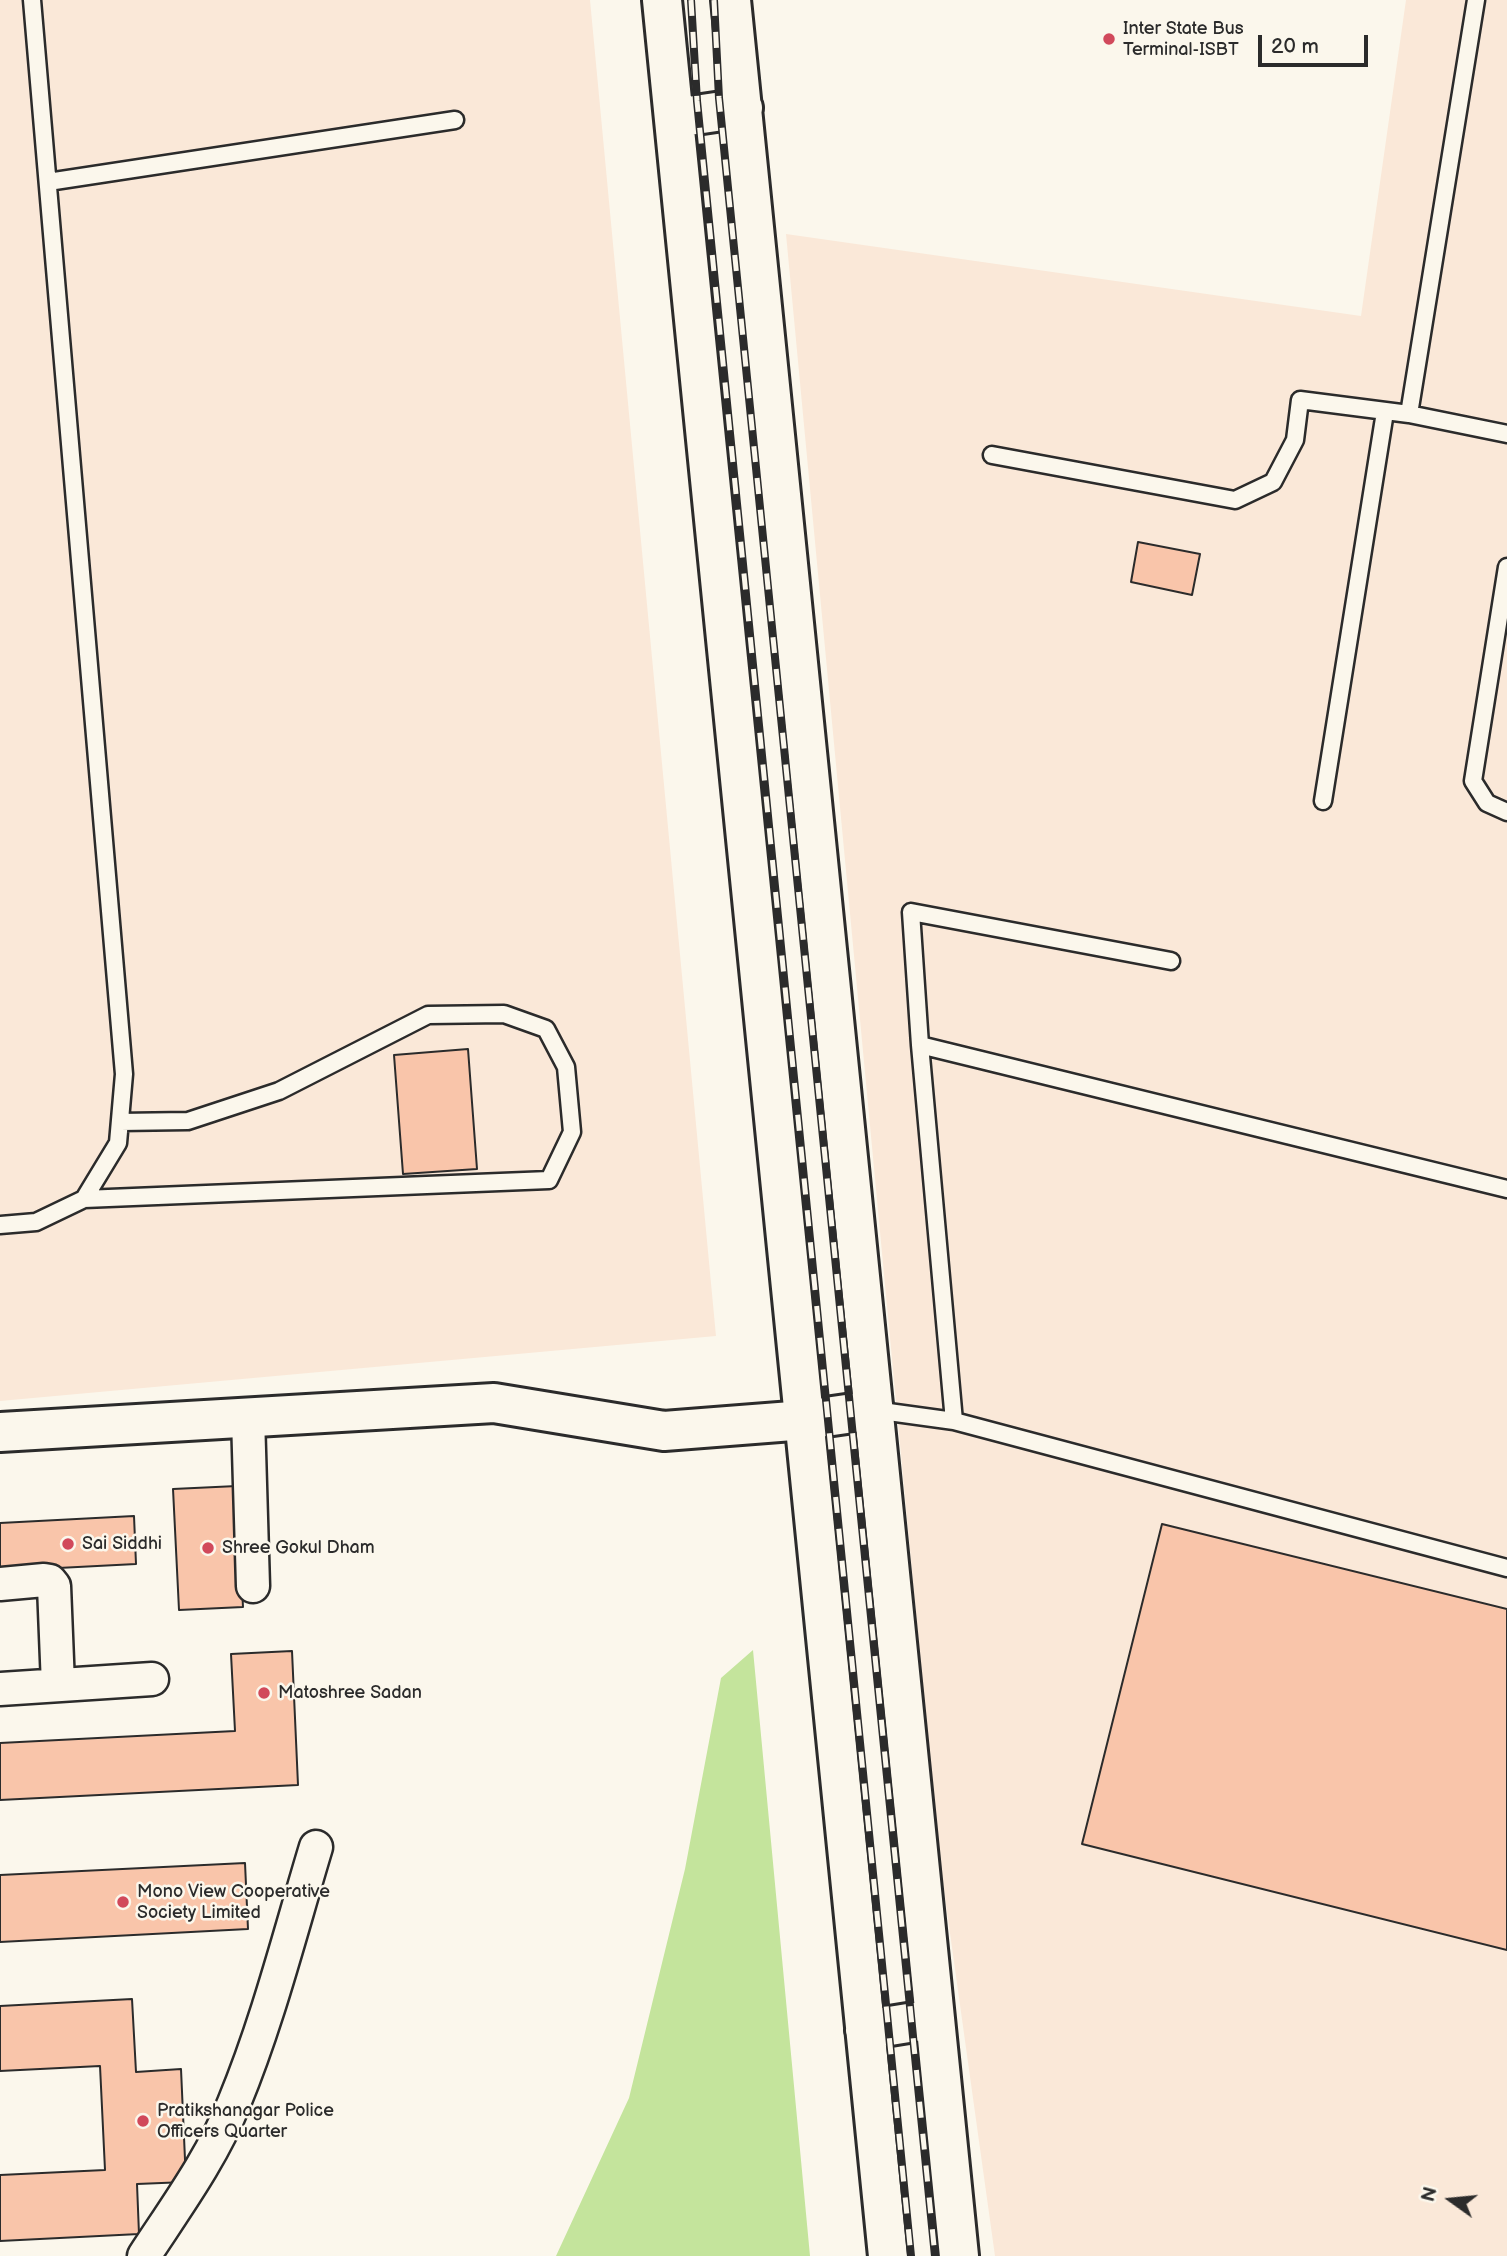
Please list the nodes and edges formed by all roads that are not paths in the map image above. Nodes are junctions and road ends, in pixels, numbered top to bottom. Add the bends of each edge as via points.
1 (33, 0) edge
2 (662, 0) edge
3 (731, 0) edge
4 (1476, 0) edge
5 (743, 108) junction
6 (675, 118) junction
7 (455, 120) dead end
8 (48, 182) junction
9 (1385, 412) junction
10 (1409, 414) junction
11 (1507, 434) edge
12 (992, 455) dead end
13 (1507, 567) edge
14 (1323, 800) dead end
15 (1507, 812) edge
16 (1171, 961) dead end
17 (920, 1045) junction
18 (120, 1122) junction
19 (1507, 1189) edge
20 (83, 1199) junction
21 (0, 1225) edge
22 (874, 1410) junction
23 (248, 1417) junction
24 (806, 1420) junction
25 (954, 1421) junction
26 (0, 1432) edge
27 (1507, 1568) edge
28 (0, 1584) edge
29 (253, 1586) dead end
30 (152, 1679) dead end
31 (58, 1685) junction
32 (0, 1689) edge
33 (316, 1847) dead end
34 (933, 2020) junction
35 (865, 2029) junction
36 (144, 2256) edge
37 (888, 2256) edge
38 (959, 2256) edge

1 - 8 lane
2 - 6 main road
3 - 5 main road
4 - 10 lane
5 - 6 main road
5 - 22 main road
6 - 24 main road
7 - 8 lane
8 - 18 lane via 124,1074
9 - 10 lane
9 - 12 lane via 1300,400 1295,440 1273,482 1234,500
9 - 14 lane
10 - 11 lane
13 - 15 lane via 1474,781 1487,803
16 - 17 lane via 911,912
17 - 19 lane
17 - 25 lane
18 - 20 lane via 118,1143
18 - 20 lane via 188,1121 279,1091 428,1015 504,1014 546,1029 566,1067 572,1132 549,1180
20 - 21 lane via 36,1222
22 - 24 main road
22 - 25 lane
22 - 34 main road
23 - 24 main road via 494,1403 664,1431
23 - 26 main road
23 - 29 street
24 - 35 main road
25 - 27 lane
28 - 31 street via 44,1580 54,1586
30 - 31 street
31 - 32 street
33 - 36 street via 233,2105 196,2176
34 - 35 main road
34 - 38 main road
35 - 37 main road

